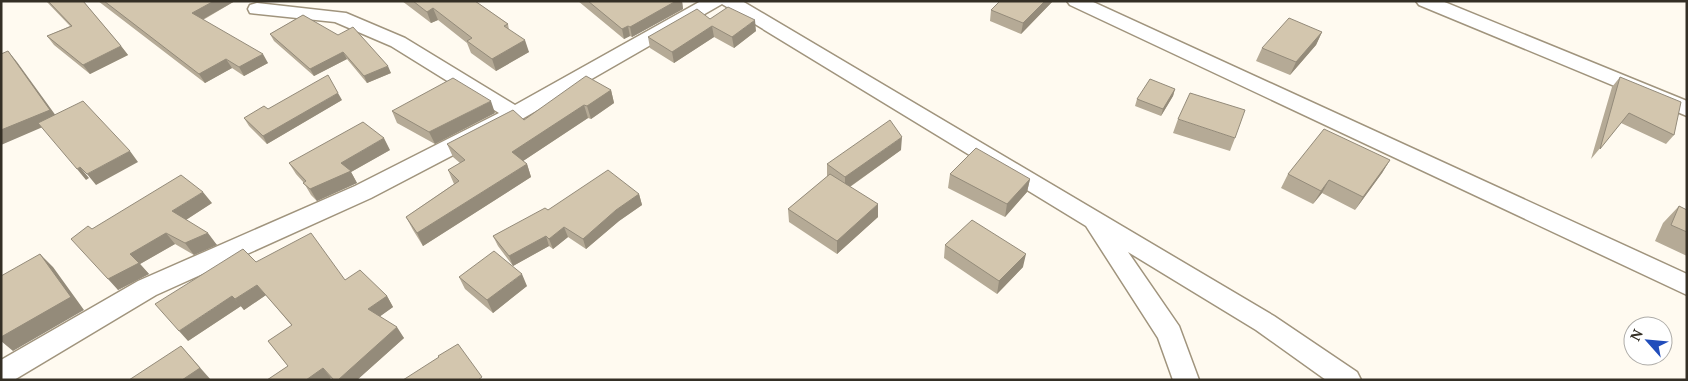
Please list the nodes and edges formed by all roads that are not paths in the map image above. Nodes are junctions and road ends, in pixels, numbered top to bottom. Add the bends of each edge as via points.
1 (714, 1) edge
2 (729, 1) edge
3 (1076, 1) edge
4 (1425, 1) edge
5 (257, 9) dead end
6 (1687, 109) edge
7 (514, 114) junction
8 (1093, 220) junction
9 (1687, 285) edge
10 (1, 374) edge
11 (1186, 380) edge
12 (1348, 380) edge

1 - 7 street
2 - 8 street
3 - 9 street
4 - 6 street
5 - 7 street via 339,17 398,42
7 - 10 street via 363,192 147,288
8 - 11 street via 1170,334
8 - 12 street via 1266,323

